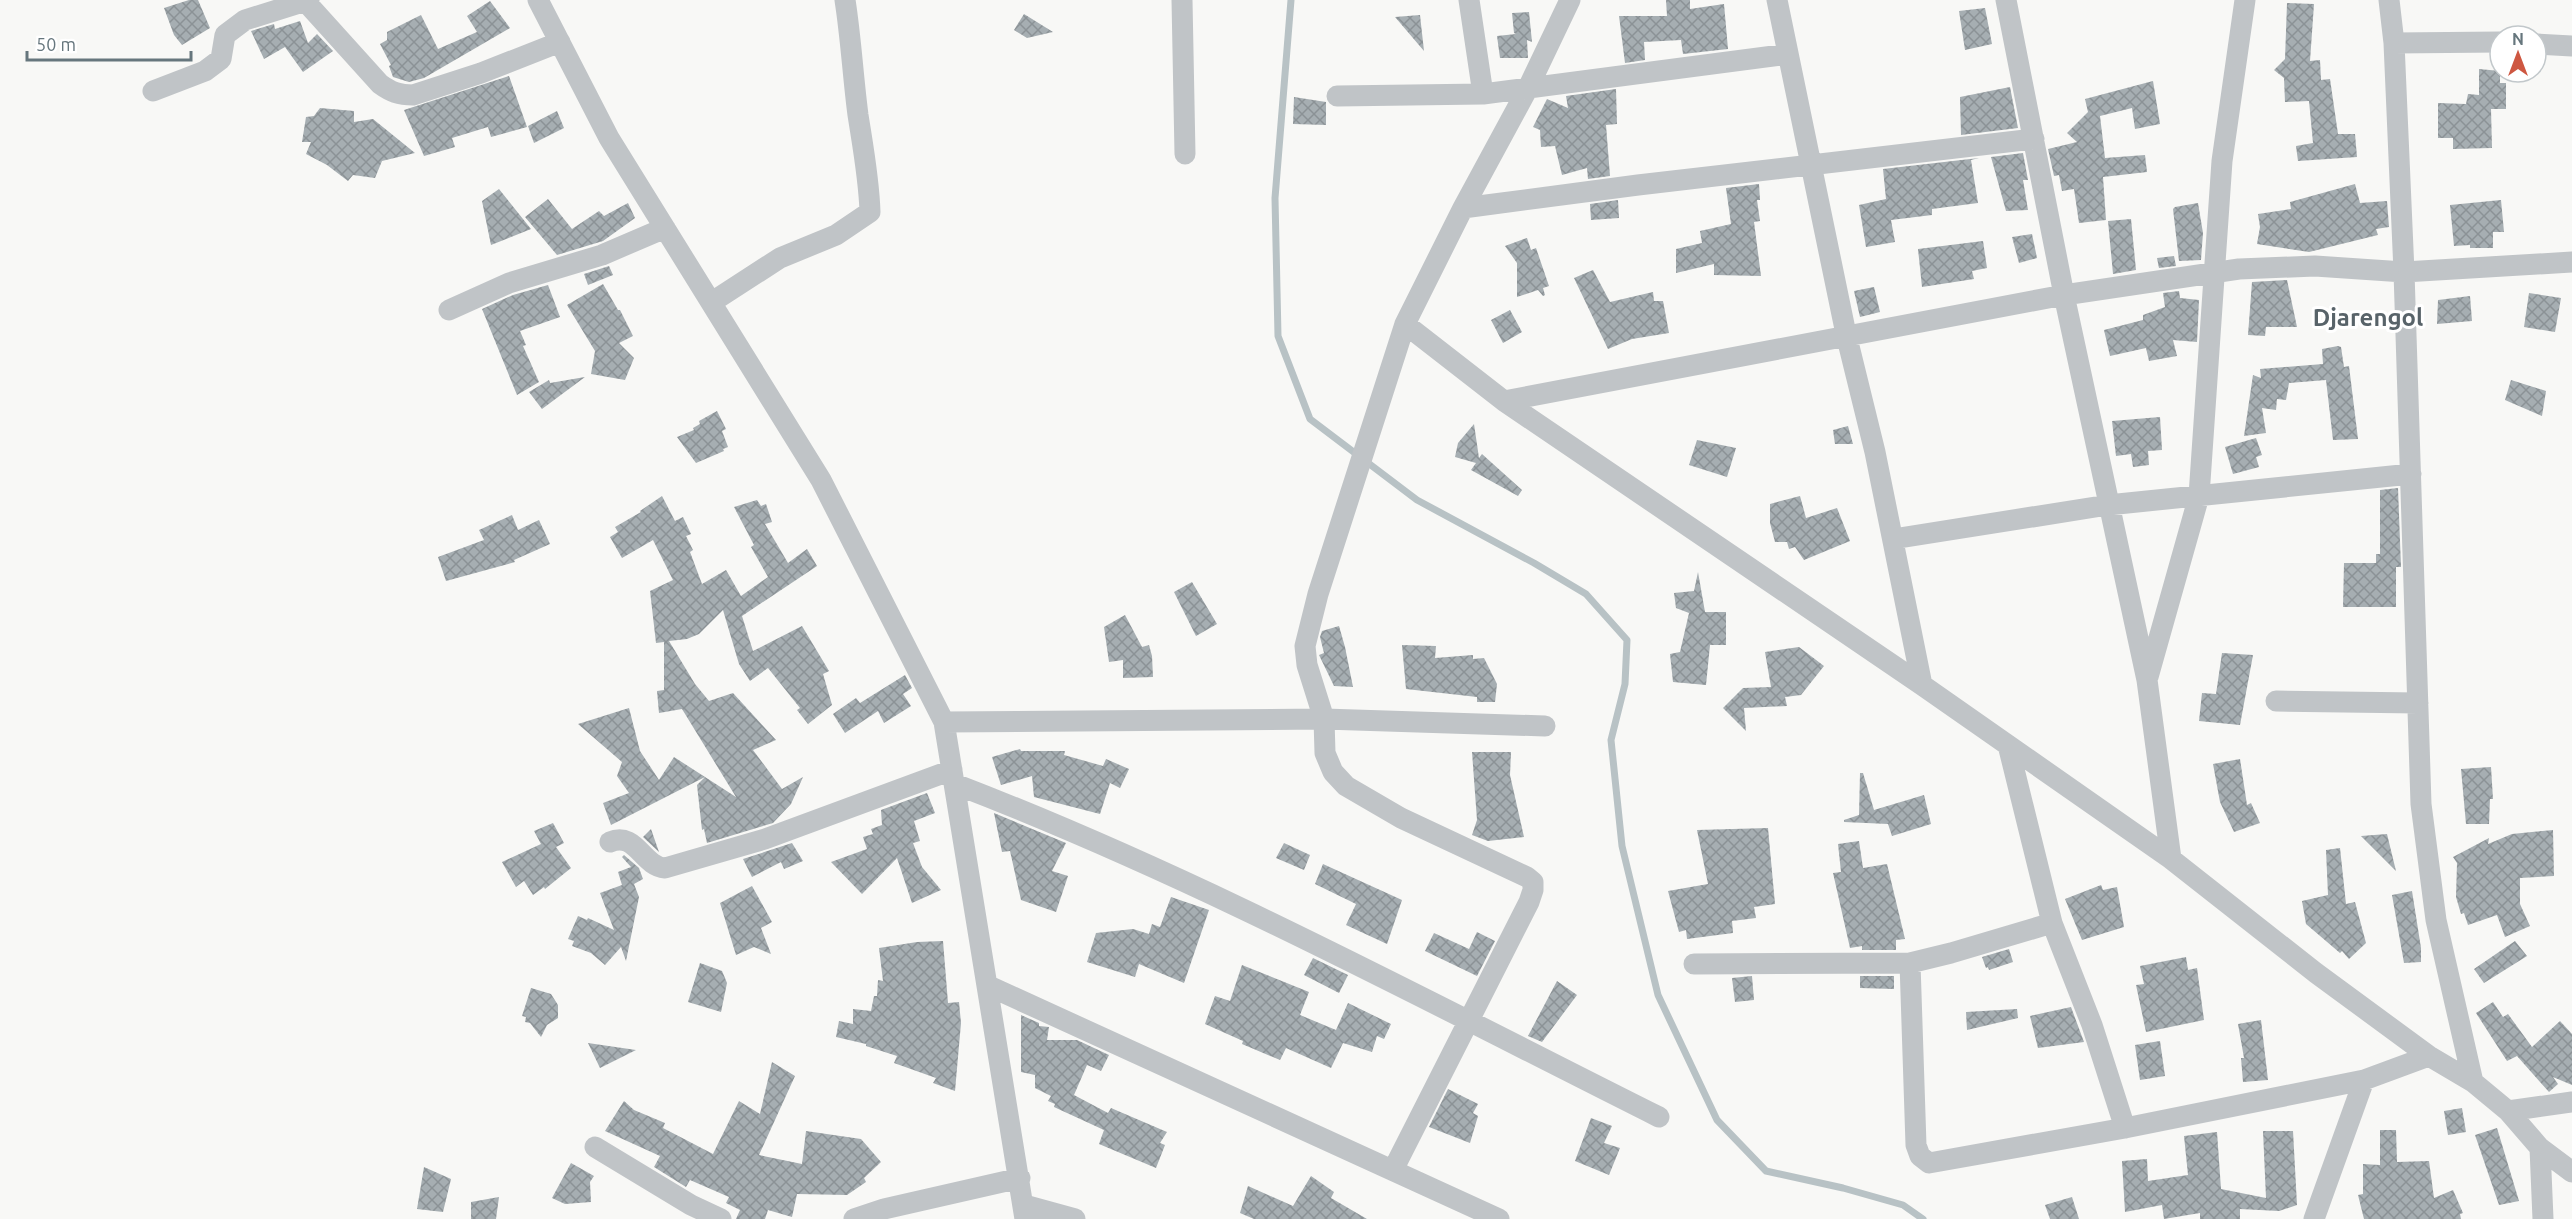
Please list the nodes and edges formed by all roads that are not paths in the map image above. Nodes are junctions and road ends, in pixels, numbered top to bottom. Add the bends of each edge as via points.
1 (538, 0) edge
2 (844, 0) edge
3 (1182, 0) edge
4 (1469, 0) edge
5 (1570, 0) edge
6 (1777, 0) edge
7 (2006, 0) edge
8 (2245, 0) edge
9 (2389, 0) edge
10 (307, 1) edge
11 (560, 42) junction
12 (2488, 42) edge
13 (2394, 43) junction
14 (2548, 45) edge
15 (2572, 46) edge
16 (1788, 54) junction
17 (1528, 88) junction
18 (153, 91) dead end
19 (1483, 94) junction
20 (1337, 96) dead end
21 (2034, 140) junction
22 (1185, 154) dead end
23 (1810, 166) junction
24 (1463, 208) junction
25 (666, 228) junction
26 (2572, 262) edge
27 (2213, 272) junction
28 (2404, 272) junction
29 (2064, 295) junction
30 (712, 302) junction
31 (449, 310) dead end
32 (1405, 324) junction
33 (1846, 334) junction
34 (1503, 401) junction
35 (2411, 474) junction
36 (2199, 496) junction
37 (2108, 505) junction
38 (1893, 539) junction
39 (2147, 680) junction
40 (1922, 685) junction
41 (2276, 700) dead end
42 (2418, 703) junction
43 (1324, 719) junction
44 (944, 722) junction
45 (1545, 726) dead end
46 (2008, 745) junction
47 (954, 777) junction
48 (610, 842) dead end
49 (2171, 859) junction
50 (2052, 923) junction
51 (1910, 963) junction
52 (1694, 964) dead end
53 (989, 986) junction
54 (1467, 1021) junction
55 (2429, 1056) junction
56 (2364, 1080) junction
57 (2473, 1082) junction
58 (2572, 1102) edge
59 (2508, 1111) junction
60 (1659, 1116) dead end
61 (2125, 1128) junction
62 (595, 1147) dead end
63 (2540, 1148) junction
64 (1392, 1170) junction
65 (2572, 1172) edge
66 (1020, 1178) junction
67 (1025, 1212) edge
68 (2537, 1217) edge
69 (721, 1219) edge
70 (854, 1219) edge
71 (1076, 1219) edge
72 (1499, 1219) edge
73 (2314, 1219) edge

1 - 11 street
2 - 30 street via 870,212 836,236 780,258
3 - 22 street
4 - 19 street
5 - 17 street
6 - 16 street
7 - 21 street
8 - 27 street via 2222,161
9 - 13 street
10 - 11 street via 380,84 402,95 481,73
10 - 18 street via 245,20 225,35 221,59 205,71
11 - 25 street via 609,138
12 - 13 street
13 - 28 street
14 - 15 street
16 - 17 street
16 - 23 street
17 - 19 street
17 - 24 street
19 - 20 street
21 - 23 street
21 - 29 street
23 - 24 street
23 - 33 street
24 - 32 street
25 - 30 street
25 - 31 street via 602,255 509,284
26 - 28 street
27 - 28 street via 2315,266
27 - 29 street
27 - 36 street
28 - 35 street
29 - 33 street
29 - 37 street
30 - 44 street via 821,480
32 - 34 street
32 - 43 street via 1308,628 1307,665
33 - 34 street
33 - 38 street
34 - 40 street
35 - 36 street
35 - 42 street
36 - 37 street
36 - 39 street
37 - 38 street
37 - 39 street
38 - 40 street
39 - 49 street
40 - 46 street
41 - 42 street
42 - 57 street via 2421,804 2436,920
43 - 44 street
43 - 45 street
43 - 54 street via 1325,753 1333,772 1346,786 1401,819 1533,882 1529,902
44 - 47 street
46 - 49 street
46 - 50 street
47 - 48 street via 665,868 655,866 629,841
47 - 53 street
47 - 54 street via 1221,899
49 - 55 street
50 - 51 street
50 - 61 street via 2092,1025
51 - 52 street
51 - 61 street via 1916,1145 1920,1156 1929,1163
53 - 64 street
53 - 66 street
54 - 60 street
54 - 64 street
55 - 56 street
55 - 57 street
56 - 61 street
56 - 73 street
57 - 59 street
58 - 59 street
59 - 63 street
62 - 69 street
63 - 65 street
63 - 68 street
64 - 72 street
66 - 67 street
66 - 70 street
67 - 71 street

